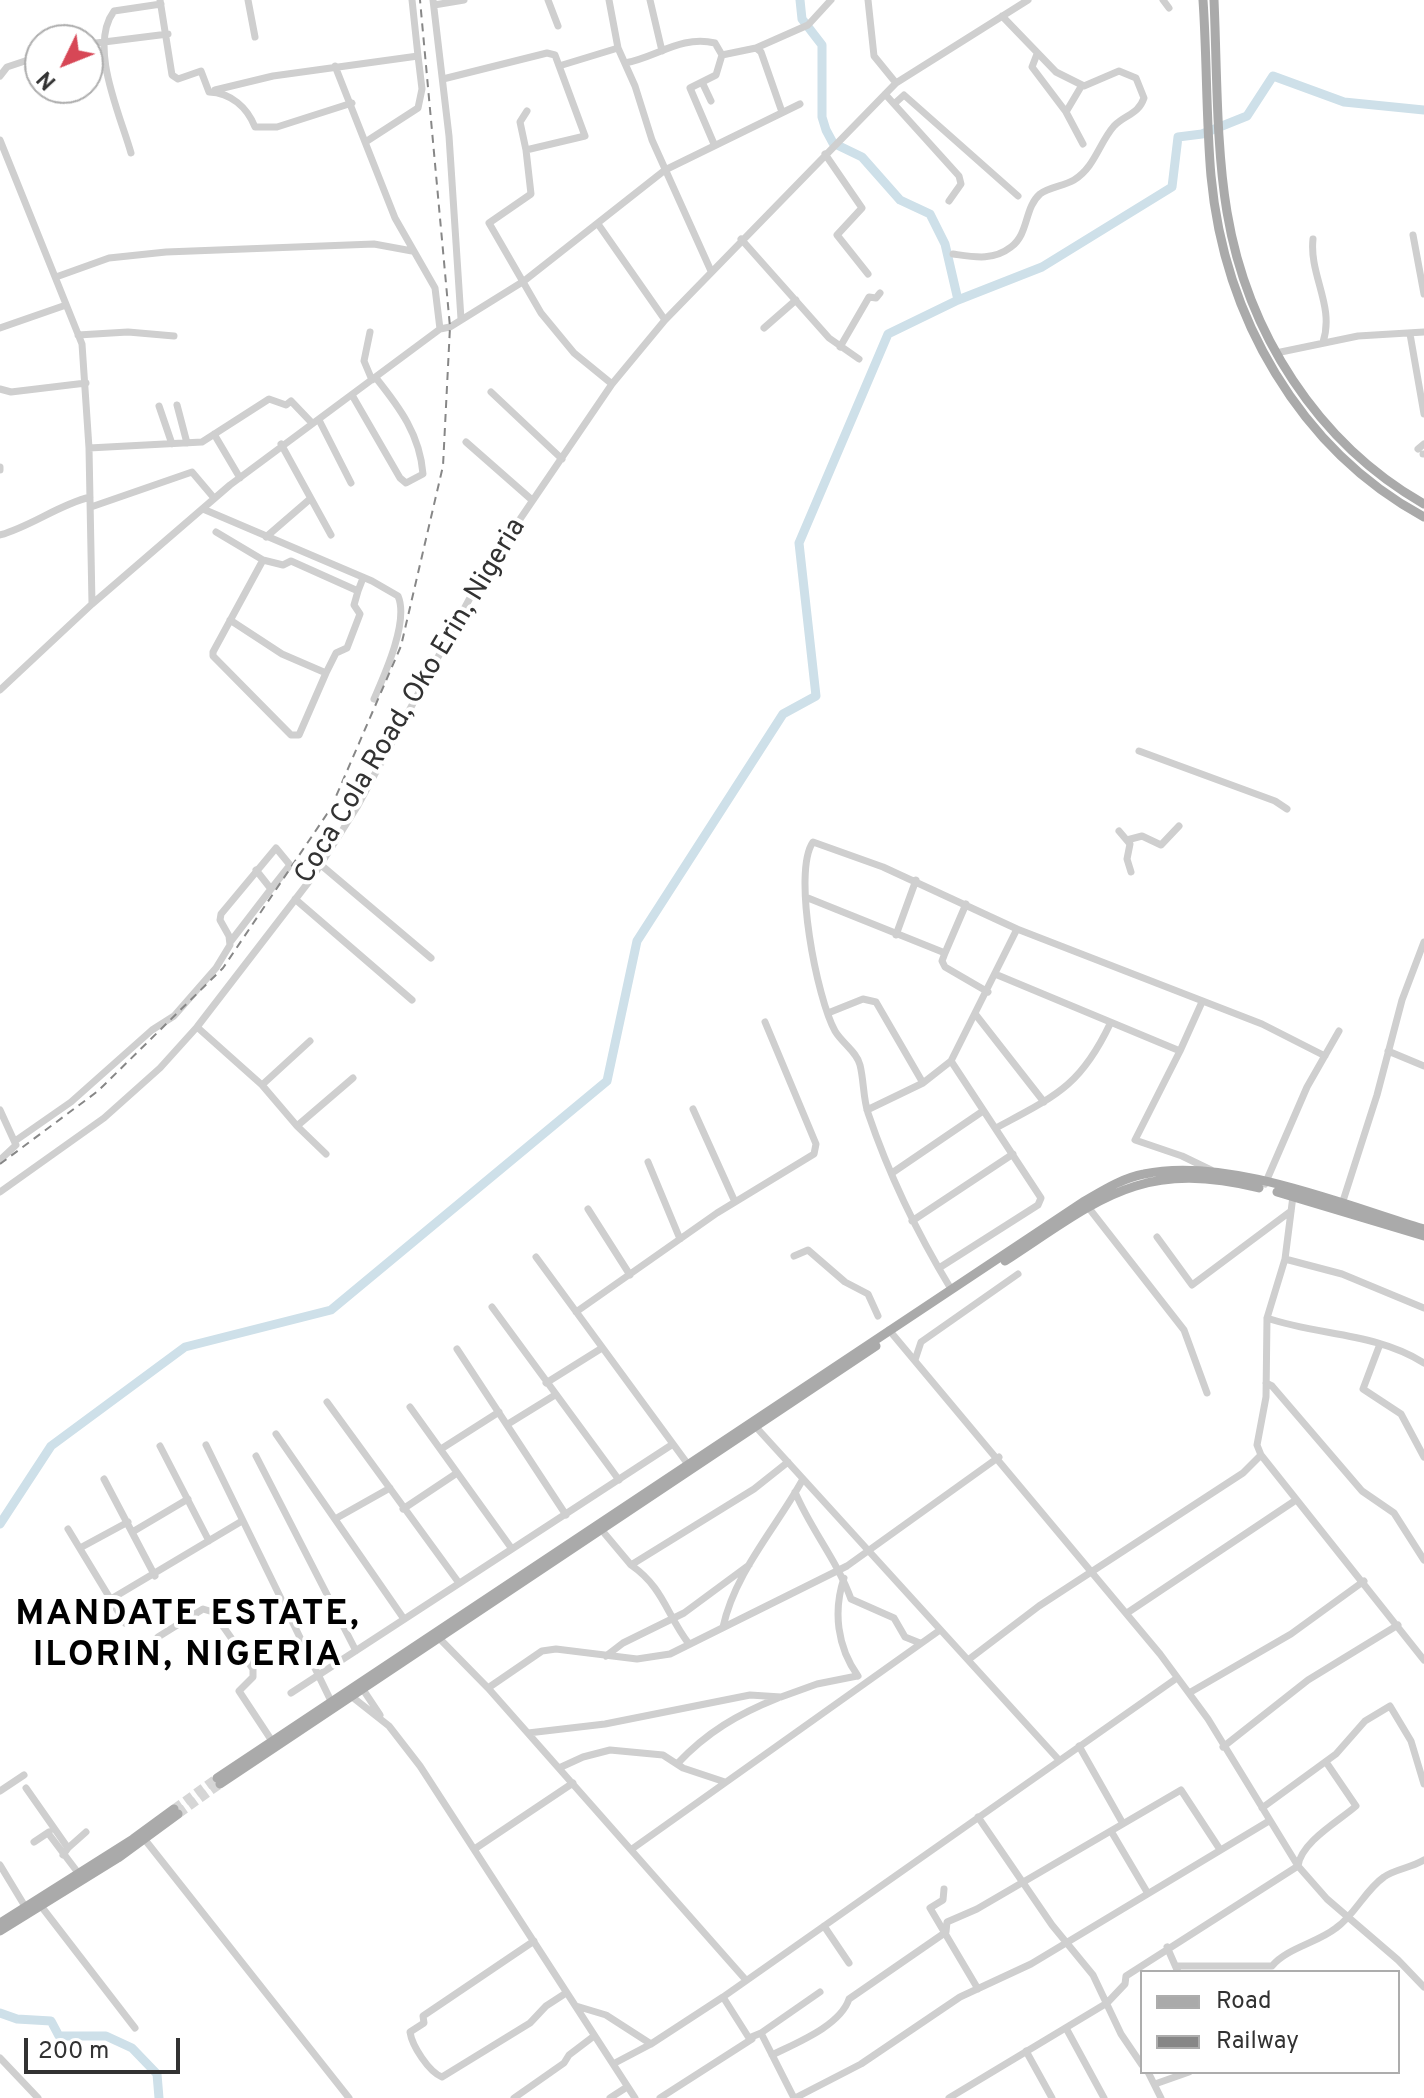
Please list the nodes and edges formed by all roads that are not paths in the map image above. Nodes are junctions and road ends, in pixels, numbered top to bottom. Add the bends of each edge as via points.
1 (248, 0) edge
2 (412, 0) edge
3 (464, 0) edge
4 (548, 0) edge
5 (609, 0) edge
6 (650, 0) edge
7 (831, 0) edge
8 (868, 0) edge
9 (1028, 0) edge
10 (1163, 0) edge
11 (1203, 0) edge
12 (1214, 0) edge
13 (160, 2) edge
14 (433, 2) edge
15 (1169, 8) dead end
16 (1002, 16) junction
17 (558, 26) dead end
18 (168, 34) junction
19 (104, 36) edge
20 (255, 37) dead end
21 (104, 41) edge
22 (618, 48) junction
23 (756, 48) junction
24 (662, 51) junction
25 (104, 53) edge
26 (1037, 54) junction
27 (722, 55) junction
28 (418, 56) junction
29 (1212, 60) junction
30 (24, 61) edge
31 (625, 63) junction
32 (335, 66) junction
33 (559, 66) junction
34 (0, 76) edge
35 (443, 79) junction
36 (702, 82) junction
37 (896, 83) junction
38 (1082, 85) junction
39 (209, 92) junction
40 (885, 94) junction
41 (711, 101) dead end
42 (352, 103) junction
43 (800, 104) dead end
44 (894, 104) junction
45 (527, 111) dead end
46 (782, 112) junction
47 (1066, 112) junction
48 (0, 140) edge
49 (367, 141) junction
50 (714, 144) junction
51 (1083, 144) dead end
52 (526, 150) junction
53 (828, 151) junction
54 (131, 153) dead end
55 (665, 170) junction
56 (1018, 196) dead end
57 (949, 201) dead end
58 (598, 224) junction
59 (1413, 235) dead end
60 (404, 238) junction
61 (741, 239) junction
62 (1313, 239) dead end
63 (397, 247) junction
64 (412, 251) junction
65 (953, 254) dead end
66 (711, 271) junction
67 (868, 274) dead end
68 (56, 277) junction
69 (524, 281) junction
70 (880, 293) dead end
71 (1424, 294) edge
72 (796, 300) junction
73 (66, 305) junction
74 (461, 319) junction
75 (665, 320) junction
76 (0, 328) edge
77 (764, 328) dead end
78 (440, 329) junction
79 (370, 332) dead end
80 (1424, 332) edge
81 (1410, 334) junction
82 (78, 335) junction
83 (174, 336) dead end
84 (1323, 342) junction
85 (840, 347) junction
86 (1276, 353) junction
87 (859, 359) dead end
88 (374, 379) junction
89 (86, 383) junction
90 (612, 384) junction
91 (0, 389) edge
92 (491, 392) dead end
93 (352, 395) junction
94 (177, 405) dead end
95 (159, 406) dead end
96 (1424, 414) edge
97 (315, 422) junction
98 (214, 434) junction
99 (466, 442) dead end
100 (187, 443) junction
101 (172, 444) junction
102 (281, 444) junction
103 (89, 448) junction
104 (562, 459) junction
105 (240, 478) junction
106 (351, 483) dead end
107 (90, 497) junction
108 (214, 498) junction
109 (310, 499) junction
110 (532, 500) junction
111 (1424, 504) edge
112 (91, 507) junction
113 (203, 509) junction
114 (1424, 517) edge
115 (216, 532) dead end
116 (0, 535) edge
117 (331, 535) dead end
118 (266, 537) junction
119 (263, 560) junction
120 (363, 578) junction
121 (358, 591) junction
122 (92, 604) junction
123 (230, 620) junction
124 (326, 673) junction
125 (0, 674) edge
126 (8, 683) junction
127 (0, 690) edge
128 (374, 699) dead end
129 (1139, 751) dead end
130 (1287, 809) dead end
131 (1179, 826) dead end
132 (1119, 831) dead end
133 (1127, 840) junction
134 (321, 865) junction
135 (256, 870) junction
136 (1131, 872) dead end
137 (916, 880) junction
138 (271, 889) junction
139 (808, 898) junction
140 (295, 899) junction
141 (966, 904) junction
142 (1017, 929) junction
143 (896, 935) junction
144 (1424, 942) edge
145 (230, 945) junction
146 (945, 953) junction
147 (431, 958) dead end
148 (995, 974) junction
149 (988, 992) junction
150 (412, 1000) dead end
151 (1202, 1002) junction
152 (828, 1013) junction
153 (976, 1015) junction
154 (765, 1022) dead end
155 (1110, 1024) junction
156 (197, 1027) junction
157 (1339, 1031) dead end
158 (310, 1041) dead end
159 (1180, 1051) junction
160 (1388, 1051) junction
161 (1325, 1056) junction
162 (951, 1061) junction
163 (1424, 1066) edge
164 (353, 1078) dead end
165 (923, 1083) junction
166 (262, 1085) junction
167 (1044, 1102) junction
168 (693, 1109) dead end
169 (0, 1110) edge
170 (867, 1110) junction
171 (983, 1111) junction
172 (297, 1126) junction
173 (996, 1128) junction
174 (15, 1141) junction
175 (326, 1154) dead end
176 (1013, 1154) junction
177 (0, 1160) edge
178 (648, 1162) dead end
179 (1213, 1171) junction
180 (892, 1173) junction
181 (1265, 1184) junction
182 (0, 1192) edge
183 (1293, 1196) junction
184 (735, 1202) junction
185 (1342, 1204) junction
186 (1088, 1207) junction
187 (588, 1209) dead end
188 (1291, 1211) junction
189 (912, 1221) junction
190 (1424, 1229) edge
191 (1424, 1236) edge
192 (1157, 1237) dead end
193 (680, 1239) junction
194 (794, 1256) dead end
195 (536, 1257) dead end
196 (1285, 1259) junction
197 (939, 1268) junction
198 (1018, 1274) dead end
199 (630, 1275) junction
200 (951, 1289) junction
201 (492, 1307) dead end
202 (1424, 1308) edge
203 (576, 1312) junction
204 (878, 1316) dead end
205 (1267, 1318) junction
206 (891, 1332) junction
207 (1380, 1344) junction
208 (602, 1348) junction
209 (457, 1349) dead end
210 (915, 1360) junction
211 (1424, 1363) edge
212 (546, 1383) junction
213 (1266, 1383) junction
214 (1207, 1393) dead end
215 (555, 1395) junction
216 (327, 1402) dead end
217 (410, 1407) dead end
218 (499, 1412) junction
219 (508, 1424) junction
220 (755, 1426) junction
221 (276, 1434) dead end
222 (673, 1444) junction
223 (206, 1445) dead end
224 (160, 1446) dead end
225 (441, 1449) junction
226 (1261, 1455) junction
227 (256, 1456) dead end
228 (999, 1457) junction
229 (1424, 1457) edge
230 (788, 1462) junction
231 (687, 1463) junction
232 (457, 1473) junction
233 (104, 1479) dead end
234 (803, 1479) junction
235 (619, 1480) junction
236 (390, 1488) junction
237 (795, 1492) junction
238 (188, 1499) junction
239 (1296, 1500) junction
240 (403, 1509) junction
241 (566, 1515) junction
242 (335, 1519) junction
243 (242, 1521) junction
244 (128, 1522) junction
245 (68, 1529) dead end
246 (134, 1531) junction
247 (605, 1534) dead end
248 (209, 1541) junction
249 (80, 1548) junction
250 (512, 1549) junction
251 (868, 1551) junction
252 (1424, 1560) edge
253 (631, 1565) junction
254 (749, 1565) junction
255 (1090, 1572) junction
256 (842, 1574) junction
257 (155, 1576) junction
258 (1364, 1581) junction
259 (459, 1583) junction
260 (111, 1599) junction
261 (1127, 1613) junction
262 (404, 1619) junction
263 (670, 1619) junction
264 (125, 1623) dead end
265 (1398, 1625) junction
266 (723, 1627) junction
267 (940, 1630) junction
268 (436, 1636) junction
269 (158, 1637) dead end
270 (920, 1643) junction
271 (689, 1644) junction
272 (356, 1651) junction
273 (604, 1657) junction
274 (968, 1660) junction
275 (1424, 1660) edge
276 (317, 1676) junction
277 (857, 1676) junction
278 (872, 1676) junction
279 (1177, 1678) junction
280 (360, 1686) junction
281 (488, 1688) junction
282 (291, 1693) dead end
283 (1189, 1693) junction
284 (351, 1696) junction
285 (781, 1697) junction
286 (331, 1701) junction
287 (383, 1720) junction
288 (528, 1733) junction
289 (272, 1741) junction
290 (1079, 1746) junction
291 (1223, 1747) junction
292 (1059, 1760) junction
293 (1326, 1762) junction
294 (677, 1764) junction
295 (559, 1768) junction
296 (24, 1775) dead end
297 (725, 1782) junction
298 (573, 1783) junction
299 (1424, 1784) edge
300 (26, 1788) dead end
301 (0, 1791) edge
302 (1262, 1808) junction
303 (176, 1811) tunnel mouth
304 (978, 1817) junction
305 (1269, 1821) junction
306 (1122, 1822) junction
307 (51, 1831) junction
308 (1111, 1831) junction
309 (86, 1832) dead end
310 (142, 1836) junction
311 (34, 1842) dead end
312 (476, 1848) junction
313 (1219, 1848) junction
314 (632, 1849) junction
315 (65, 1851) junction
316 (1424, 1860) edge
317 (0, 1865) edge
318 (1298, 1866) junction
319 (79, 1874) junction
320 (1022, 1880) junction
321 (944, 1889) dead end
322 (1147, 1892) junction
323 (41, 1906) junction
324 (26, 1908) junction
325 (1347, 1917) junction
326 (0, 1923) edge
327 (824, 1926) junction
328 (0, 1931) edge
329 (946, 1932) junction
330 (534, 1941) junction
331 (1065, 1942) junction
332 (1167, 1947) junction
333 (849, 1963) dead end
334 (1177, 1969) edge
335 (745, 1979) junction
336 (1424, 1987) edge
337 (978, 1989) junction
338 (820, 1992) dead end
339 (566, 1993) junction
340 (723, 1997) junction
341 (1107, 2003) junction
342 (574, 2006) junction
343 (135, 2028) dead end
344 (1066, 2028) junction
345 (761, 2033) junction
346 (594, 2036) junction
347 (752, 2039) junction
348 (651, 2044) junction
349 (1026, 2051) junction
350 (772, 2055) junction
351 (0, 2058) edge
352 (1140, 2062) edge
353 (613, 2064) junction
354 (1149, 2074) edge
355 (1183, 2074) edge
356 (1155, 2084) junction
357 (627, 2087) junction
358 (38, 2098) edge
359 (349, 2098) edge
360 (514, 2098) edge
361 (610, 2098) edge
362 (635, 2098) edge
363 (660, 2098) edge
364 (795, 2098) edge
365 (949, 2098) edge
366 (1052, 2098) edge
367 (1104, 2098) edge
368 (1161, 2098) edge

1 - 20 street
2 - 28 street
3 - 14 street
4 - 17 street
5 - 22 street
6 - 24 street
7 - 23 street via 808,25
8 - 37 street via 874,56
9 - 16 street, Coca Cola Road, Oko Erin, Nigeria
10 - 15 street
11 - 29 main road
12 - 29 main road
13 - 18 street
13 - 19 street via 114,11
14 - 35 street
16 - 26 street
16 - 37 street, Coca Cola Road, Oko Erin, Nigeria
18 - 21 street
18 - 39 street via 172,75 178,79 201,71
22 - 31 street
22 - 33 street
23 - 27 street
23 - 46 street
24 - 27 street via 698,39 715,43
24 - 31 street
25 - 54 street
26 - 38 street via 1056,72
26 - 47 street via 1032,67
27 - 36 street via 716,75
28 - 32 street
28 - 49 street via 418,108
29 - 86 main road via 1232,239 1250,299
29 - 114 main road via 1211,175 1224,251 1261,349 1326,441 1381,491
30 - 34 street via 7,67
31 - 55 street
32 - 39 street
32 - 42 street
33 - 35 street via 555,55 547,53
33 - 52 street via 585,136
35 - 74 street
36 - 41 street
36 - 50 street via 690,92
37 - 40 street, Coca Cola Road, Oko Erin, Nigeria
38 - 47 street
38 - 65 street via 1119,71 1136,78 1144,98 1139,111 1114,127 1075,179 1041,193 1013,246 990,258
39 - 42 street via 225,93 262,130
40 - 44 street
40 - 53 street, Coca Cola Road, Oko Erin, Nigeria
42 - 49 street
43 - 46 street
44 - 56 street via 904,95
44 - 57 street via 959,176 961,184
45 - 52 street via 520,122
46 - 50 street
47 - 51 street
48 - 68 street
49 - 60 street
50 - 55 street
52 - 69 street via 531,194 489,223
53 - 61 street, Coca Cola Road, Oko Erin, Nigeria
53 - 67 street via 862,208 837,235
55 - 58 street
55 - 66 street
58 - 69 street
58 - 75 street
59 - 71 street
60 - 63 street
60 - 64 street
61 - 66 street, Coca Cola Road, Oko Erin, Nigeria
61 - 72 street
62 - 84 street via 1328,315
63 - 64 street
63 - 68 street via 147,254 109,258
64 - 78 street via 435,288
66 - 75 street, Coca Cola Road, Oko Erin, Nigeria
68 - 73 street
69 - 74 street
69 - 90 street via 562,339
70 - 85 street via 869,297
72 - 77 street
72 - 85 street
73 - 76 street
73 - 82 street
74 - 78 street
75 - 90 street, Coca Cola Road, Oko Erin, Nigeria
78 - 88 street
79 - 88 street via 364,361
80 - 81 street
81 - 84 street
81 - 96 street
82 - 83 street
82 - 89 street
84 - 86 street
85 - 87 street
86 - 111 main road via 1333,432 1389,483
88 - 93 street
88 - 93 street via 404,415 421,448 423,474 406,483 400,478
89 - 91 street
89 - 103 street
90 - 104 street, Coca Cola Road, Oko Erin, Nigeria
92 - 104 street
93 - 97 street
94 - 100 street
95 - 101 street
97 - 98 street via 291,401 286,405 269,399
97 - 102 street
97 - 106 street
98 - 100 street
98 - 105 street
99 - 110 street
100 - 101 street
101 - 103 street
102 - 105 street
102 - 109 street
103 - 107 street
104 - 110 street, Coca Cola Road, Oko Erin, Nigeria
105 - 108 street
107 - 112 street
107 - 116 street
108 - 112 street via 192,472
108 - 113 street
109 - 117 street
109 - 118 street
110 - 134 street, Coca Cola Road, Oko Erin, Nigeria via 484,572
112 - 122 street
113 - 118 street
113 - 122 street
115 - 119 street
118 - 120 street
119 - 121 street via 283,565 291,561
119 - 123 street
120 - 121 street
120 - 128 street via 398,596 401,605 392,658
121 - 124 street via 354,605 360,614 350,642 336,653
122 - 126 street
123 - 124 street via 282,654
123 - 124 street via 214,660 295,737
125 - 126 street
126 - 127 street
129 - 130 street
131 - 133 street via 1166,844 1142,836
132 - 133 street
133 - 136 street
134 - 140 street, Coca Cola Road, Oko Erin, Nigeria
134 - 147 street
135 - 138 street
135 - 138 street via 276,848 289,860
135 - 145 street via 220,917
137 - 139 street via 813,842 807,863
137 - 141 street
137 - 143 street
138 - 145 street
139 - 143 street
139 - 152 street via 811,957
140 - 150 street
140 - 156 street, Coca Cola Road, Oko Erin, Nigeria
141 - 142 street
141 - 146 street
142 - 148 street
142 - 151 street
143 - 146 street
144 - 160 street
145 - 174 street via 177,1013 71,1102
146 - 149 street via 945,967
148 - 149 street
148 - 155 street
149 - 153 street
151 - 159 street
151 - 161 street
152 - 165 street via 863,999 876,1002
152 - 170 street via 860,1062
153 - 162 street
153 - 167 street
154 - 184 street via 817,1150
155 - 159 street
155 - 167 street via 1093,1060 1073,1083
156 - 166 street
156 - 182 street, Coca Cola Road, Oko Erin, Nigeria via 127,1100
157 - 161 street
158 - 166 street
159 - 179 street via 1135,1140
160 - 163 street
160 - 185 street
161 - 181 street
162 - 165 street
162 - 171 street
164 - 172 street
165 - 170 street
166 - 172 street
167 - 173 street
168 - 184 street
169 - 174 street
170 - 180 street
171 - 173 street
171 - 180 street
172 - 175 street
173 - 176 street
174 - 177 street via 13,1150
176 - 189 street
176 - 197 street via 1041,1201
178 - 193 street
179 - 181 main road
179 - 200 main road via 1157,1172 1122,1181
180 - 189 street
181 - 185 main road
183 - 186 main road via 1206,1177 1166,1178 1126,1187
183 - 188 street
183 - 191 main road
184 - 193 street
185 - 190 main road
186 - 206 main road
186 - 214 street via 1180,1324
187 - 199 street
188 - 192 street via 1192,1285
188 - 196 street
189 - 197 street
193 - 199 street
194 - 204 street via 808,1250 822,1258 845,1282 868,1294
195 - 203 street
196 - 202 street via 1342,1274
196 - 205 street
197 - 200 street
198 - 210 street via 921,1342
199 - 203 street
200 - 206 main road
201 - 212 street
203 - 208 street
205 - 207 street
205 - 213 street
206 - 210 street
206 - 220 main road
206 - 231 main road
207 - 211 street
207 - 229 street via 1363,1389 1401,1414
208 - 212 street
208 - 222 street
209 - 218 street
210 - 228 street
212 - 215 street
213 - 226 street via 1257,1438
213 - 252 street via 1362,1491 1394,1513
215 - 219 street
215 - 235 street
216 - 236 street
217 - 225 street
218 - 219 street
218 - 225 street
219 - 241 street
220 - 230 street
220 - 268 main road
221 - 242 street
222 - 231 street
222 - 235 street
223 - 243 street
224 - 238 street
225 - 232 street
226 - 239 street
226 - 255 street via 1233,1480
227 - 272 street
228 - 251 street
228 - 255 street
230 - 234 street
230 - 253 street
231 - 268 main road
232 - 240 street
232 - 250 street
233 - 244 street
234 - 237 street
234 - 251 street
235 - 241 street
236 - 240 street
236 - 242 street
237 - 254 street
237 - 256 street
238 - 246 street
238 - 248 street
239 - 258 street
239 - 261 street
240 - 259 street
241 - 250 street
242 - 262 street
243 - 248 street
243 - 276 street
244 - 246 street
244 - 249 street
245 - 249 street
246 - 257 street
247 - 253 street
248 - 257 street
249 - 260 street
250 - 259 street
251 - 256 street
251 - 267 street
253 - 263 street via 651,1579
254 - 263 street
254 - 266 street via 728,1604
255 - 261 street
255 - 274 street
256 - 266 street
256 - 270 street via 851,1599 894,1618 905,1637
256 - 277 street via 835,1605
257 - 260 street
258 - 265 street
258 - 283 street via 1291,1634
259 - 262 street
260 - 264 street
261 - 279 street
262 - 272 street
263 - 271 street
263 - 273 street
265 - 275 street
265 - 291 street via 1308,1680
266 - 271 street
267 - 270 street
267 - 274 street
268 - 280 main road
268 - 281 street
269 - 289 street via 203,1609 213,1612 253,1669 253,1677 239,1691
270 - 278 street
271 - 273 street via 655,1659
272 - 276 street
273 - 281 street via 542,1651
274 - 292 street
276 - 282 street
276 - 286 street
277 - 278 street
277 - 285 street
278 - 297 street
279 - 283 street
279 - 290 street
280 - 284 main road
280 - 286 main road
280 - 287 street
281 - 288 street
283 - 291 street
284 - 287 street
284 - 289 main road via 218,1781
285 - 288 street via 750,1695 605,1724
285 - 294 street via 729,1719
286 - 289 main road
287 - 312 street
288 - 295 street
290 - 292 street
290 - 306 street
291 - 302 street
292 - 304 street
293 - 299 street via 1365,1721 1390,1706 1411,1741
293 - 302 street
293 - 318 street via 1356,1806 1318,1837
294 - 295 street via 663,1755 610,1750
294 - 297 street
295 - 298 street
296 - 301 street
297 - 314 street
298 - 312 street
298 - 314 street
300 - 307 street
302 - 305 street
303 - 310 main road
304 - 320 street
304 - 327 street
305 - 313 street
305 - 318 street
306 - 308 street
306 - 313 street via 1182,1789
307 - 311 street
307 - 315 street
308 - 320 street
308 - 322 street
309 - 315 street
310 - 319 main road
310 - 323 main road
310 - 359 street
312 - 330 street
313 - 322 street
314 - 335 street
315 - 319 street
316 - 325 street via 1385,1876
317 - 324 street
318 - 325 street
318 - 332 street
319 - 324 main road
320 - 329 street via 947,1922
320 - 331 street
321 - 329 street via 943,1900 930,1908
322 - 331 street
323 - 328 main road
323 - 343 street
324 - 326 main road
325 - 334 street via 1272,1966
325 - 336 street
327 - 333 street
327 - 335 street
329 - 337 street
329 - 350 street via 849,1999 846,2009
330 - 339 street
330 - 339 street via 423,2016 424,2023 410,2032 412,2041 433,2073 442,2077 530,2023
331 - 337 street
331 - 341 street via 1093,1975
332 - 334 street
332 - 341 street via 1126,1976
335 - 340 street
337 - 364 street via 861,2064
338 - 345 street
339 - 342 street
340 - 347 street
340 - 348 street
341 - 344 street
341 - 352 street
342 - 346 street
342 - 348 street via 606,2015
344 - 349 street
344 - 367 street
345 - 347 street
345 - 350 street
346 - 353 street
346 - 360 street
347 - 363 street
348 - 353 street
349 - 365 street
349 - 366 street
350 - 364 street
351 - 358 street
353 - 357 street
354 - 356 street
355 - 356 street
356 - 368 street
357 - 361 street
357 - 362 street

